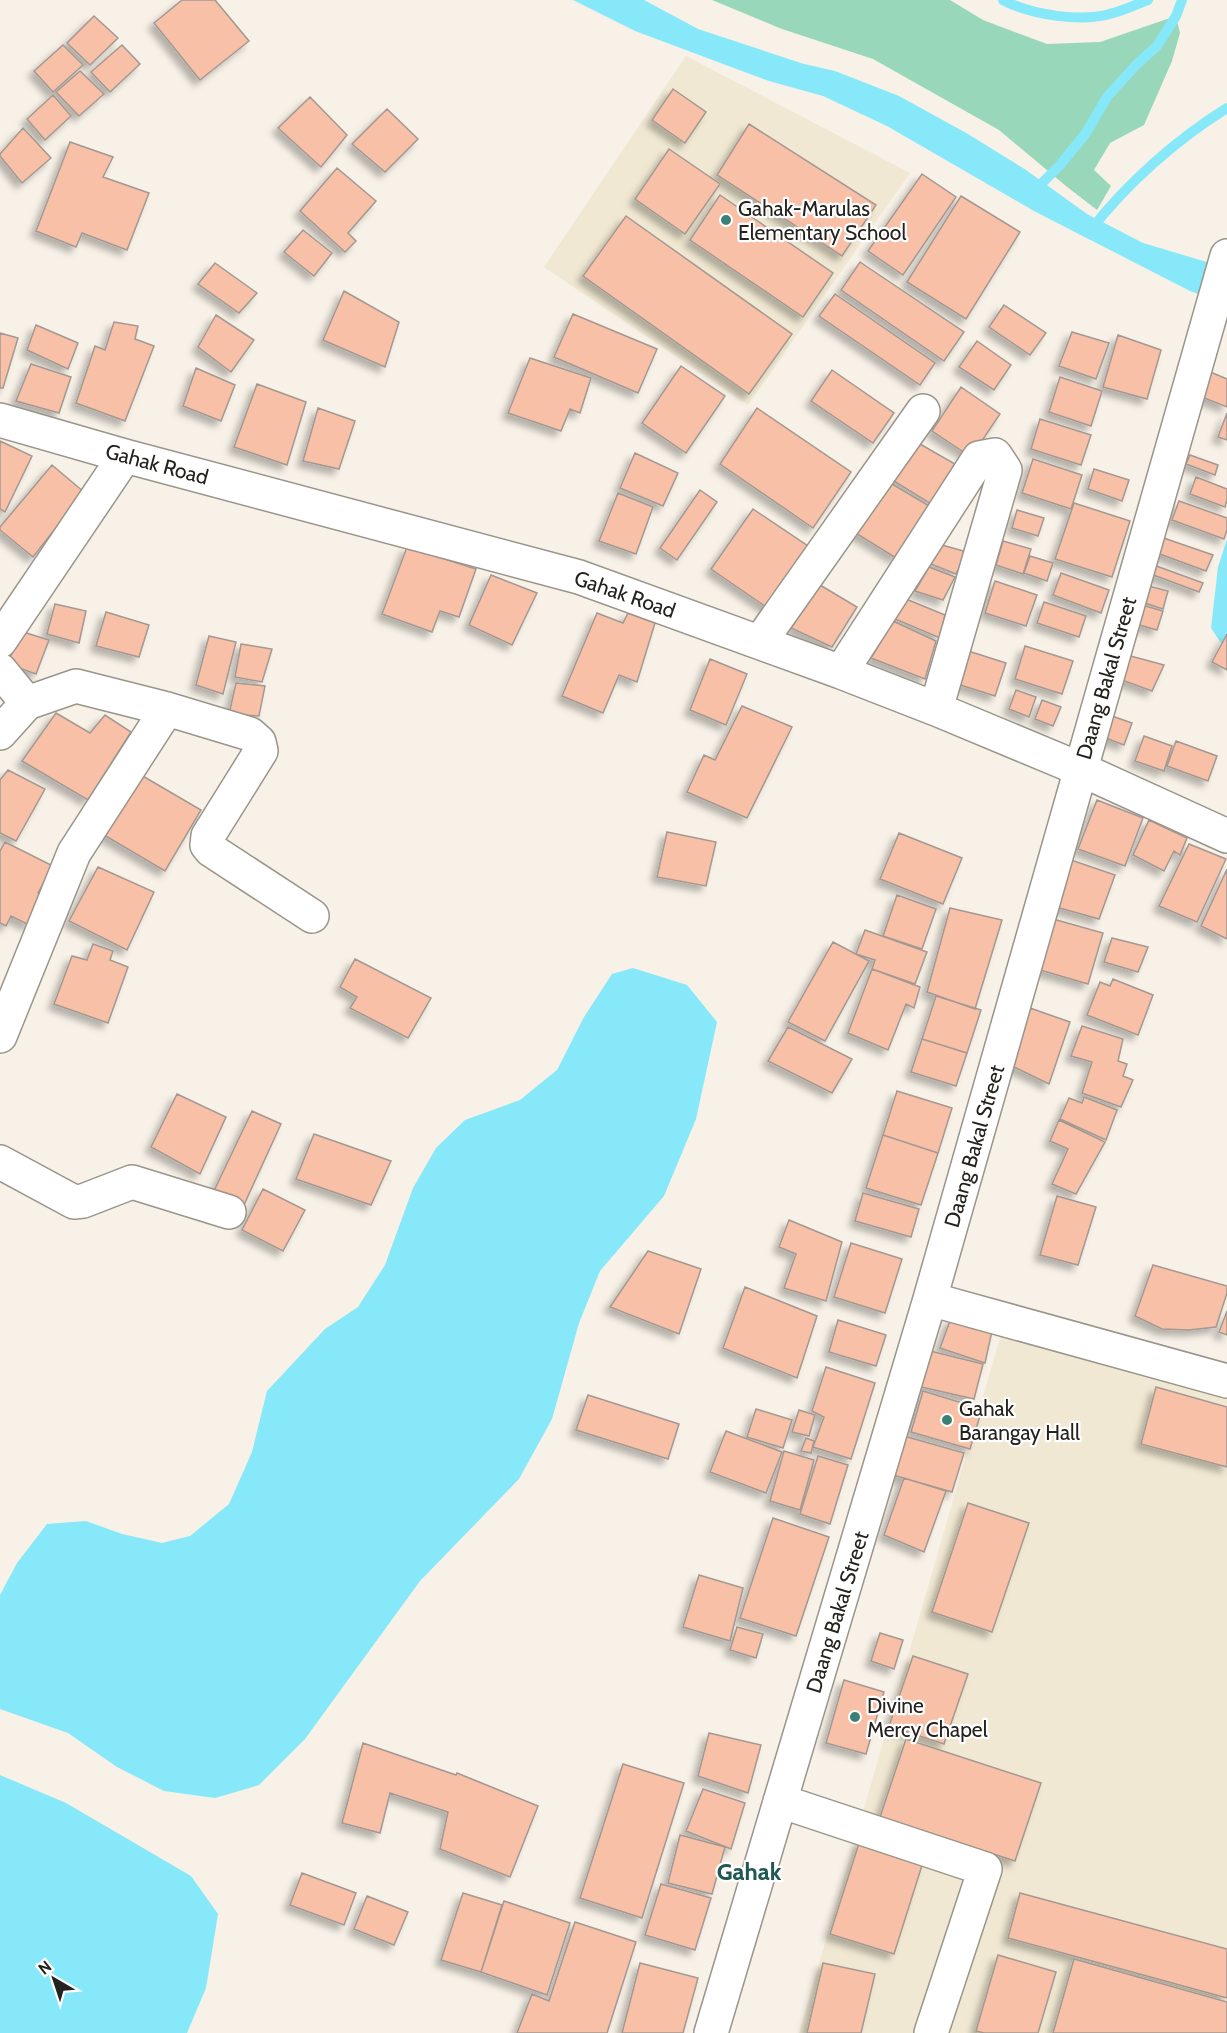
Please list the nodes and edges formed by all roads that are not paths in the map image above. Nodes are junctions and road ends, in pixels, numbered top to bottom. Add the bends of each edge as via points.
1 (1226, 258) edge
2 (923, 411) dead end
3 (0, 420) edge
4 (125, 456) junction
5 (0, 641) edge
6 (760, 642) junction
7 (0, 670) edge
8 (841, 672) junction
9 (27, 703) junction
10 (167, 709) junction
11 (936, 710) junction
12 (0, 733) edge
13 (1080, 769) junction
14 (1227, 836) edge
15 (312, 916) dead end
16 (1, 1030) edge
17 (0, 1162) edge
18 (229, 1212) dead end
19 (930, 1299) junction
20 (1227, 1381) edge
21 (780, 1801) junction
22 (711, 2033) edge
23 (931, 2033) edge

1 - 13 street, Daang Bakal Street
2 - 6 street
3 - 4 street, Gahak Road
4 - 5 street
4 - 6 street, Gahak Road via 579,577
6 - 8 street, Gahak Road
7 - 9 street
8 - 11 street, Gahak Road
8 - 11 street via 979,458 995,455 1005,470
9 - 10 street via 76,686
9 - 12 street
10 - 15 street via 250,734 258,742 261,752 208,836 207,845
10 - 16 street via 74,853
11 - 13 street, Gahak Road
13 - 14 street, Gahak Road
13 - 19 street, Daang Bakal Street
17 - 18 street via 74,1202 132,1182
19 - 20 street
19 - 21 street, Daang Bakal Street
21 - 22 street, Daang Bakal Street
21 - 23 street via 985,1869

